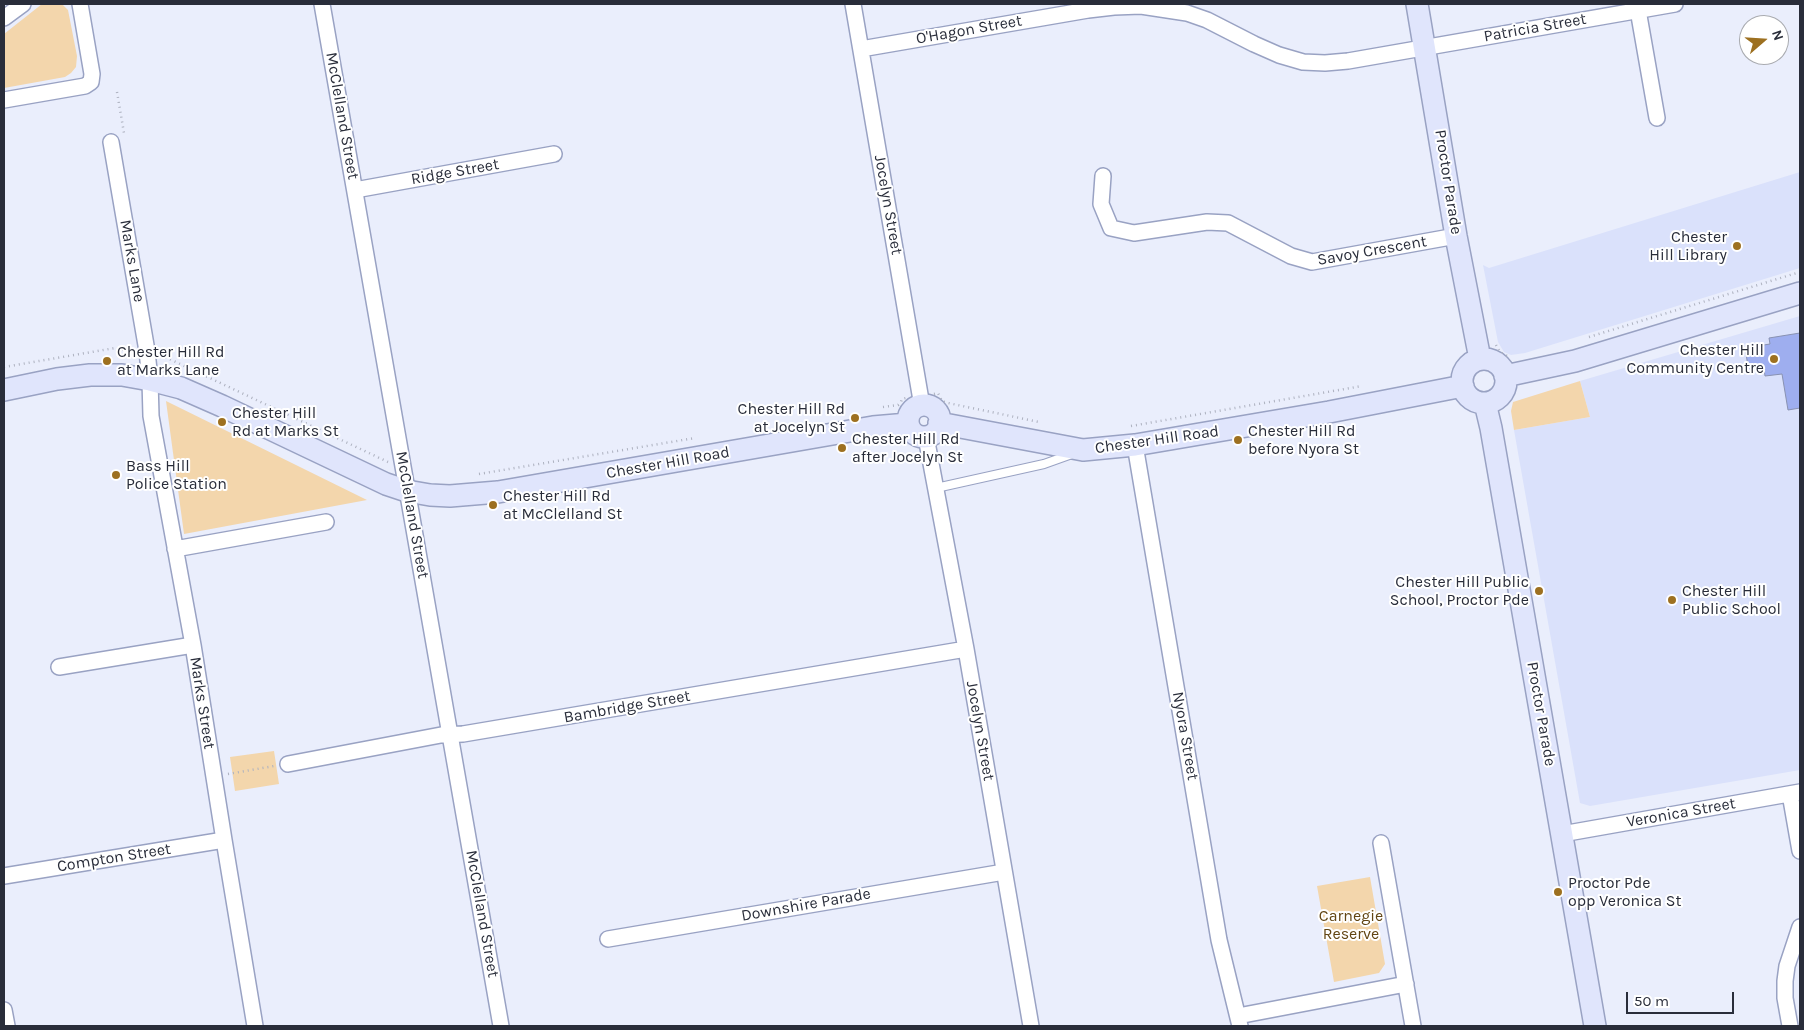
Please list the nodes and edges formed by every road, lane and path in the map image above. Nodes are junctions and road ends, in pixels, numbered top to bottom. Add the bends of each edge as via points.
1 (23, 4) edge
2 (80, 4) edge
3 (322, 4) edge
4 (853, 4) edge
5 (1417, 4) edge
6 (1674, 4) edge
7 (1638, 10) junction
8 (4, 18) edge
9 (1425, 47) junction
10 (861, 49) junction
11 (116, 92) dead end
12 (4, 100) edge
13 (1657, 118) dead end
14 (124, 133) dead end
15 (111, 142) dead end
16 (554, 154) dead end
17 (1104, 176) dead end
18 (355, 190) junction
19 (1456, 236) junction
20 (1800, 272) edge
21 (1800, 293) edge
22 (1584, 338) dead end
23 (1496, 345) dead end
24 (140, 353) dead end
25 (159, 354) dead end
26 (1480, 359) junction
27 (4, 367) edge
28 (1508, 367) junction
29 (150, 380) junction
30 (1362, 386) dead end
31 (1463, 386) junction
32 (4, 390) edge
33 (920, 399) junction
34 (1485, 403) junction
35 (882, 407) dead end
36 (1045, 423) dead end
37 (908, 424) junction
38 (932, 430) junction
39 (1133, 436) junction
40 (701, 437) dead end
41 (1083, 450) junction
42 (376, 457) dead end
43 (475, 475) dead end
44 (936, 488) junction
45 (408, 491) junction
46 (326, 522) dead end
47 (175, 549) junction
48 (193, 645) junction
49 (966, 649) junction
50 (59, 667) dead end
51 (451, 735) junction
52 (288, 764) joint
53 (214, 775) junction
54 (1795, 793) edge
55 (1562, 834) junction
56 (224, 840) junction
57 (1381, 843) dead end
58 (1800, 851) edge
59 (1004, 872) junction
60 (4, 876) edge
61 (1800, 927) edge
62 (608, 938) dead end
63 (1406, 984) junction
64 (4, 1010) edge
65 (1239, 1021) edge
66 (6, 1026) edge
67 (255, 1026) edge
68 (502, 1026) edge
69 (1031, 1026) edge
70 (1413, 1026) edge
71 (1596, 1026) edge
72 (1790, 1026) edge

1 - 8 street
2 - 12 street via 91,82 85,86
3 - 18 street, McClelland Street
4 - 10 street, Jocelyn Street
5 - 9 street, Proctor Parade
6 - 7 street, Patricia Street
7 - 9 street, Patricia Street
7 - 13 street
9 - 10 street, O'Hagon Street via 1325,63 1303,62 1279,55 1207,20 1141,6 1114,6
9 - 19 street, Proctor Parade
10 - 33 street, Jocelyn Street
11 - 14 path
15 - 29 street, Marks Lane
16 - 18 street, Ridge Street
17 - 19 street, Savoy Crescent via 1101,204 1111,228 1134,233 1207,222 1228,223 1291,256 1312,262
18 - 45 street, McClelland Street
19 - 26 street, Proctor Parade
20 - 22 path
21 - 28 street via 1575,361
23 - 28 path
24 - 27 path via 115,348
25 - 42 path
26 - 28 street
26 - 31 street via 1467,366 1462,378
28 - 34 street via 1506,384 1499,397
29 - 32 street, Chester Hill Road via 122,375 90,375
29 - 45 street, Chester Hill Road via 182,388 365,475
29 - 47 street, Marks Street via 151,416
30 - 39 path
31 - 34 street via 1473,400
31 - 39 street, Chester Hill Road via 1330,412
33 - 35 path
33 - 36 path
33 - 37 street
33 - 38 street via 938,416
34 - 55 street, Proctor Parade
37 - 38 street via 918,436
37 - 45 street, Chester Hill Road via 498,492 450,496
38 - 41 street, Chester Hill Road
38 - 44 street, Jocelyn Street
39 - 41 street, Chester Hill Road
39 - 65 street, Nyora Street via 1220,940
40 - 43 path
41 - 44 lane via 1044,464
44 - 49 street, Jocelyn Street
45 - 51 street, McClelland Street
46 - 47 street
47 - 48 street, Marks Street
48 - 50 street
48 - 53 street, Marks Street
49 - 51 street, Bambridge Street
49 - 59 street, Jocelyn Street
51 - 52 street, Bambridge Street
51 - 68 street, McClelland Street
52 - 53 path
53 - 56 street, Marks Street
54 - 55 street, Veronica Street
54 - 58 street
55 - 71 street, Proctor Parade
56 - 60 street, Compton Street
56 - 67 street, Marks Street
57 - 63 street
59 - 62 street, Downshire Parade
59 - 69 street, Jocelyn Street
61 - 72 street via 1785,981
63 - 65 street
63 - 70 street
64 - 66 street

